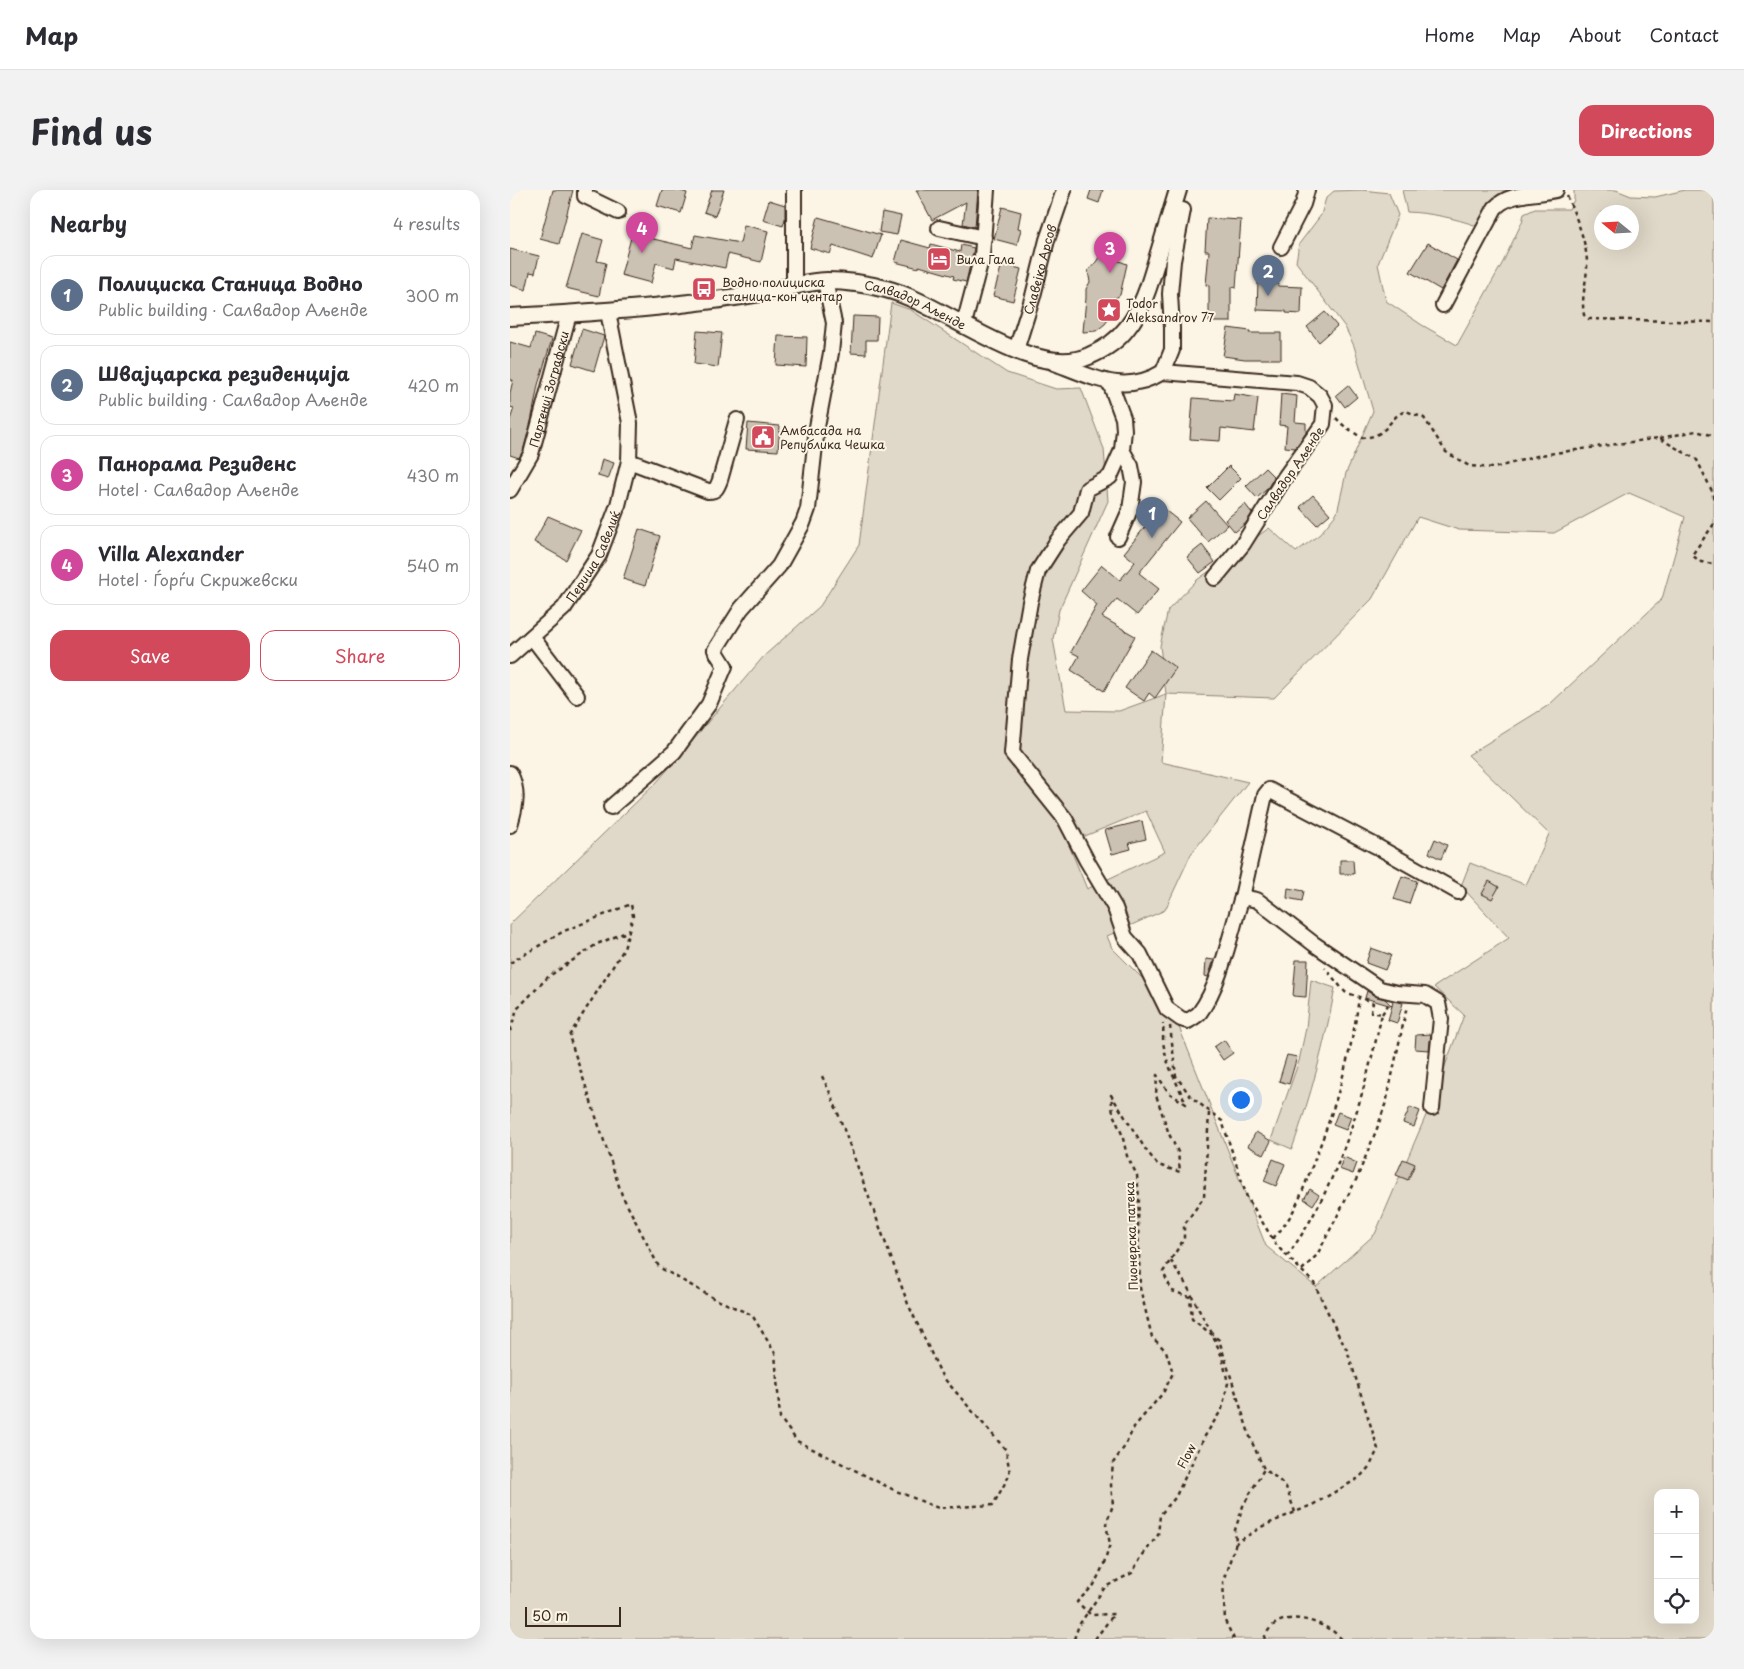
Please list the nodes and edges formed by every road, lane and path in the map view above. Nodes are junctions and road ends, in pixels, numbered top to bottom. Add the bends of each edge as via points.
1 (585, 190) edge
2 (794, 190) edge
3 (987, 190) edge
4 (1064, 190) edge
5 (1178, 190) edge
6 (1306, 190) edge
7 (1556, 190) edge
8 (1564, 190) edge
9 (1183, 210) dead end
10 (618, 212) dead end
11 (939, 228) dead end
12 (984, 238) junction
13 (1281, 247) dead end
14 (825, 281) junction
15 (794, 286) junction
16 (1443, 305) dead end
17 (608, 312) junction
18 (569, 314) junction
19 (510, 317) edge
20 (1714, 322) edge
21 (964, 324) junction
22 (1016, 350) junction
23 (1044, 359) junction
24 (1163, 372) junction
25 (1110, 383) junction
26 (1325, 405) junction
27 (738, 420) dead end
28 (1714, 436) edge
29 (1659, 438) junction
30 (1122, 450) junction
31 (629, 461) junction
32 (510, 490) edge
33 (1714, 501) edge
34 (1714, 524) edge
35 (1118, 537) dead end
36 (1714, 564) edge
37 (1216, 578) dead end
38 (532, 637) junction
39 (510, 656) edge
40 (577, 696) dead end
41 (510, 773) edge
42 (611, 807) dead end
43 (510, 825) edge
44 (1458, 892) dead end
45 (1242, 897) junction
46 (629, 931) junction
47 (510, 963) edge
48 (1321, 963) dead end
49 (1359, 997) junction
50 (1401, 1001) dead end
51 (1388, 1004) dead end
52 (1165, 1014) junction
53 (1382, 1014) junction
54 (510, 1031) edge
55 (821, 1074) dead end
56 (1432, 1108) dead end
57 (1209, 1113) junction
58 (1273, 1238) junction
59 (1288, 1256) junction
60 (1171, 1260) junction
61 (1302, 1270) junction
62 (1213, 1335) junction
63 (1264, 1469) junction
64 (1295, 1512) junction
65 (1236, 1543) junction
66 (1088, 1612) junction
67 (1074, 1639) edge
68 (1095, 1639) edge
69 (1234, 1639) edge
70 (1264, 1639) edge
71 (1342, 1639) edge

1 - 10 street via 585,196
2 - 15 street
3 - 12 street
4 - 22 street, Славејко Арсов
5 - 23 street, Салвадор Аљенде via 1145,297 1127,328 1111,344 1089,357 1069,361
6 - 13 street via 1303,204
7 - 16 street via 1507,198 1495,208
8 - 20 path via 1581,230 1587,266 1582,304 1584,315 1589,319
9 - 24 street via 1170,294 1172,350
11 - 12 street
12 - 21 street
14 - 15 street, Салвадор Аљенде
14 - 21 street, Салвадор Аљенде via 889,290 913,298
14 - 42 street via 834,323 808,509 803,524 779,566 741,609 715,650 725,666 709,704 674,752
15 - 17 street, Салвадор Аљенде
17 - 18 street, Салвадор Аљенде
17 - 31 street, Периша Савелиќ via 630,423
18 - 19 street, Салвадор Аљенде
18 - 32 street, Партениј Зографски via 531,454
21 - 22 street, Салвадор Аљенде
22 - 23 street, Салвадор Аљенде
23 - 25 street
24 - 25 street via 1137,384
24 - 26 street via 1297,383 1309,387
25 - 30 street via 1123,418
26 - 29 path via 1343,425 1362,438 1376,436 1397,414 1406,411 1424,418 1446,452 1469,466 1494,468 1542,455
26 - 37 street, Салвадор Аљенде via 1324,424 1243,544
27 - 31 street via 718,488 713,491
28 - 29 path via 1696,431
29 - 33 path via 1697,460
30 - 35 street via 1131,466 1134,482 1130,510
30 - 52 street via 1110,477 1087,489 1082,513 1058,540 1038,571 1020,658 1012,753 1065,820 1115,908 1125,937 1140,954
31 - 38 street, Периша Савелиќ via 618,504 599,555 564,608
34 - 36 path via 1692,555 1701,562
38 - 39 street, Периша Савелиќ
38 - 40 street
41 - 43 street via 517,803
44 - 45 street via 1269,790 1265,794
45 - 52 street via 1226,952 1200,1013 1188,1021
45 - 56 street via 1257,900 1380,989 1424,994 1438,1003 1441,1019
46 - 47 path via 634,916 632,904 564,931
46 - 54 path via 597,944 548,977 517,1009
46 - 55 path via 624,949 569,1036 622,1195 659,1267 715,1299 752,1315 775,1353 780,1418 797,1441 896,1491 938,1508 993,1505 1010,1474 1006,1450 942,1376 908,1304
48 - 49 path via 1345,992
49 - 53 path via 1373,1003 1371,1012
49 - 58 path via 1349,1051 1321,1144 1300,1197 1286,1224
50 - 61 path via 1408,1004 1378,1126 1357,1178 1317,1255
51 - 53 path
52 - 57 path via 1176,1076 1191,1097
52 - 66 path, Пионерска патека via 1164,1047 1186,1104 1169,1093 1157,1075 1156,1095 1178,1152 1180,1172 1158,1165 1111,1096 1113,1114 1137,1175 1140,1288 1152,1337 1166,1351 1173,1373 1163,1393 1134,1427 1113,1463 1113,1505 1106,1524 1110,1544 1094,1585 1077,1602
53 - 59 path via 1361,1100 1340,1157 1319,1208
57 - 58 path via 1222,1121 1248,1197
57 - 60 path via 1204,1197 1184,1225 1184,1239
58 - 59 path
59 - 61 path
60 - 62 path, Flow
60 - 62 path via 1163,1272 1172,1291 1190,1298 1192,1319
61 - 64 path via 1314,1283 1347,1350 1378,1449 1370,1466 1359,1478
62 - 63 path via 1219,1340 1251,1440
62 - 66 path, Flow via 1228,1383 1222,1409 1175,1498 1160,1515 1158,1535 1132,1574 1105,1587
63 - 64 path via 1286,1487
63 - 65 path via 1243,1506 1235,1530
64 - 65 path
65 - 69 path via 1223,1581 1225,1621
66 - 67 path, Flow
66 - 68 path via 1091,1615 1114,1614
70 - 71 path via 1273,1624 1302,1618 1330,1629

